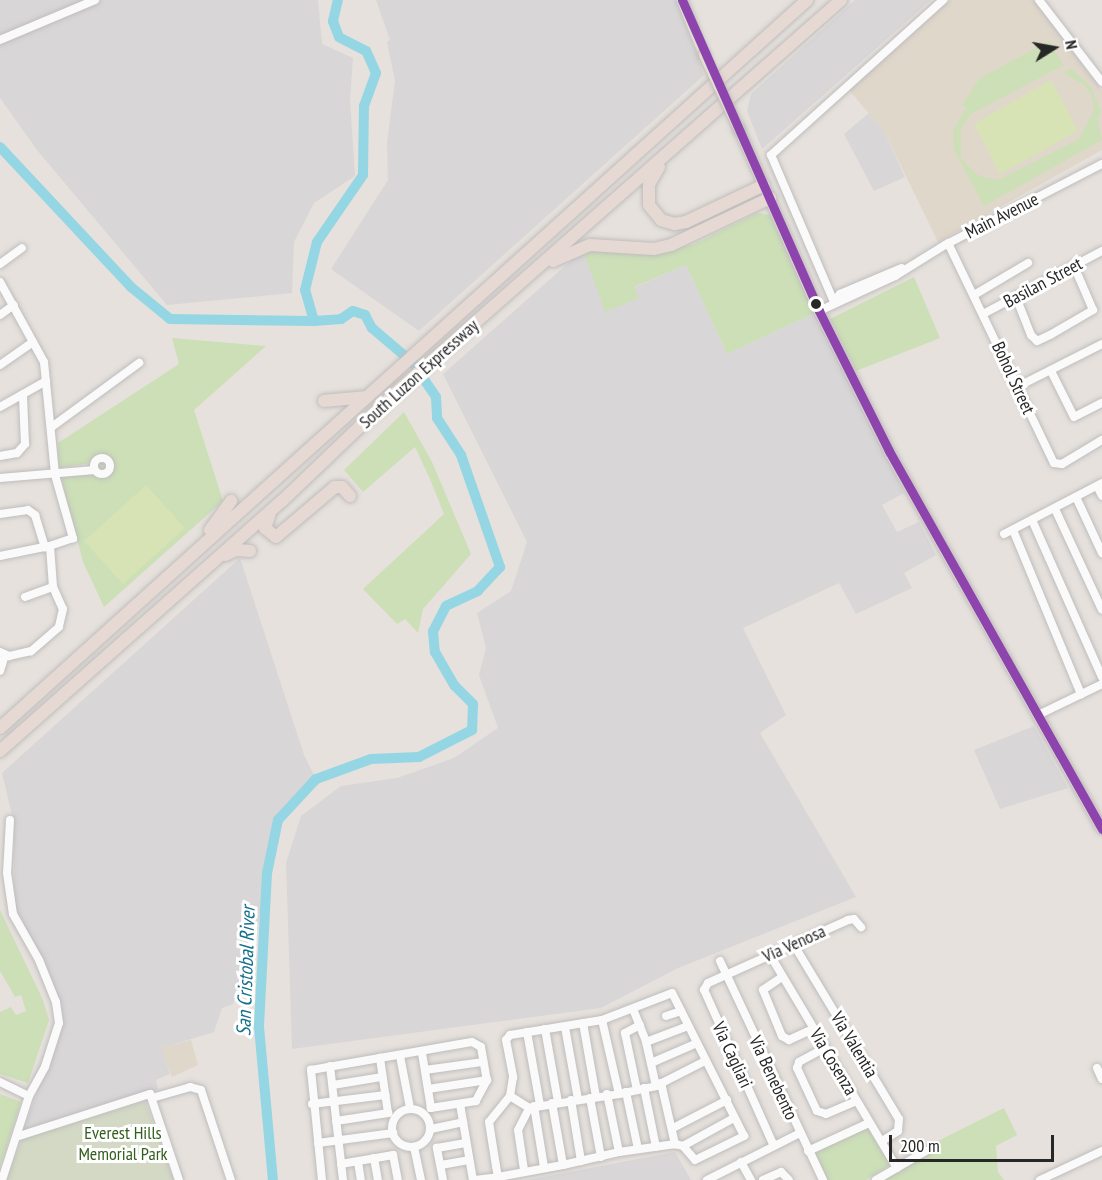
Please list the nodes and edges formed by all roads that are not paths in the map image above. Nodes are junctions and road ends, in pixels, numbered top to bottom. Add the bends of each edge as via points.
1 (94, 0) edge
2 (682, 0) edge
3 (794, 0) edge
4 (807, 0) edge
5 (841, 0) edge
6 (943, 0) edge
7 (1039, 0) edge
8 (764, 39) junction
9 (0, 40) edge
10 (1102, 82) edge
11 (679, 144) junction
12 (1102, 164) edge
13 (764, 185) junction
14 (770, 198) junction
15 (948, 243) junction
16 (22, 248) dead end
17 (1102, 251) edge
18 (1028, 263) dead end
19 (0, 264) edge
20 (1074, 266) junction
21 (536, 270) junction
22 (0, 282) edge
23 (974, 294) junction
24 (1016, 297) junction
25 (834, 302) junction
26 (14, 305) junction
27 (819, 311) junction
28 (983, 314) junction
29 (0, 315) edge
30 (33, 342) junction
31 (1102, 344) edge
32 (139, 363) dead end
33 (0, 365) edge
34 (1051, 371) junction
35 (46, 381) junction
36 (1017, 387) junction
37 (23, 396) junction
38 (367, 398) junction
39 (324, 401) dead end
40 (1102, 403) edge
41 (0, 407) edge
42 (53, 426) junction
43 (1102, 440) edge
44 (0, 456) edge
45 (94, 467) dead end
46 (53, 473) junction
47 (0, 478) edge
48 (1100, 484) edge
49 (350, 496) dead end
50 (1102, 496) edge
51 (1076, 497) junction
52 (231, 501) dead end
53 (282, 501) junction
54 (1054, 509) junction
55 (0, 514) edge
56 (1032, 520) junction
57 (1013, 530) junction
58 (1004, 534) dead end
59 (48, 546) junction
60 (250, 551) dead end
61 (195, 553) junction
62 (1102, 553) edge
63 (0, 556) edge
64 (204, 568) junction
65 (53, 587) junction
66 (25, 597) dead end
67 (1102, 610) edge
68 (2, 653) edge
69 (0, 670) edge
70 (1102, 677) edge
71 (1102, 684) edge
72 (1081, 694) junction
73 (1038, 715) junction
74 (0, 728) edge
75 (0, 751) edge
76 (10, 819) dead end
77 (1102, 829) edge
78 (861, 927) dead end
79 (794, 945) junction
80 (770, 956) junction
81 (720, 962) dead end
82 (725, 975) junction
83 (782, 977) junction
84 (633, 1009) junction
85 (681, 1011) junction
86 (666, 1016) dead end
87 (603, 1020) junction
88 (583, 1023) junction
89 (640, 1025) junction
90 (688, 1026) junction
91 (565, 1027) junction
92 (545, 1029) junction
93 (813, 1029) junction
94 (527, 1032) junction
95 (646, 1042) junction
96 (697, 1042) junction
97 (823, 1049) junction
98 (422, 1053) junction
99 (400, 1056) junction
100 (380, 1058) junction
101 (705, 1061) junction
102 (483, 1062) junction
103 (651, 1063) junction
104 (330, 1066) junction
105 (1098, 1068) dead end
106 (425, 1070) junction
107 (382, 1077) junction
108 (1102, 1079) edge
109 (487, 1080) junction
110 (0, 1082) edge
111 (659, 1084) junction
112 (333, 1085) junction
113 (428, 1089) junction
114 (641, 1089) junction
115 (622, 1093) junction
116 (385, 1095) junction
117 (608, 1095) junction
118 (29, 1096) junction
119 (510, 1096) junction
120 (593, 1097) junction
121 (152, 1098) junction
122 (574, 1100) junction
123 (727, 1100) junction
124 (856, 1101) junction
125 (555, 1102) junction
126 (333, 1103) junction
127 (312, 1104) junction
128 (460, 1104) junction
129 (534, 1106) junction
130 (410, 1108) junction
131 (734, 1118) junction
132 (336, 1121) junction
133 (463, 1122) junction
134 (869, 1123) junction
135 (673, 1128) junction
136 (431, 1129) junction
137 (393, 1133) junction
138 (798, 1134) junction
139 (19, 1136) junction
140 (339, 1141) junction
141 (882, 1141) junction
142 (318, 1143) junction
143 (466, 1143) junction
144 (773, 1144) junction
145 (679, 1145) junction
146 (414, 1147) junction
147 (656, 1147) junction
148 (638, 1149) junction
149 (808, 1151) junction
150 (926, 1151) dead end
151 (1102, 1151) edge
152 (619, 1152) junction
153 (601, 1157) junction
154 (374, 1158) junction
155 (469, 1160) junction
156 (581, 1161) junction
157 (358, 1162) junction
158 (741, 1162) junction
159 (341, 1164) junction
160 (441, 1165) junction
161 (563, 1165) junction
162 (544, 1167) junction
163 (897, 1168) junction
164 (524, 1170) junction
165 (499, 1179) edge
166 (2, 1180) edge
167 (179, 1180) edge
168 (231, 1180) edge
169 (322, 1180) edge
170 (343, 1180) edge
171 (361, 1180) edge
172 (378, 1180) edge
173 (398, 1180) edge
174 (420, 1180) edge
175 (443, 1180) edge
176 (474, 1180) edge
177 (706, 1180) edge
178 (751, 1180) edge
179 (763, 1180) edge
180 (789, 1180) edge
181 (823, 1180) edge
182 (876, 1180) edge
183 (1040, 1180) edge

1 - 9 street
2 - 13 main road, bridge
3 - 8 highway
4 - 8 highway, South Luzon Expressway
5 - 11 highway, South Luzon Expressway
6 - 25 street via 771,155
7 - 10 street
8 - 38 highway, South Luzon Expressway
11 - 13 highway via 649,183 649,205 661,220 686,222
11 - 21 highway, South Luzon Expressway
12 - 15 street, Main Avenue
13 - 14 main road
14 - 21 highway via 671,245 654,249 590,245
14 - 27 main road
15 - 23 street, Bohol Street
15 - 25 street, Main Avenue via 902,268 895,276
16 - 19 street
17 - 20 street, Basilan Street
18 - 23 street
20 - 24 street, Basilan Street
20 - 24 street via 1093,310 1050,335 1037,341 1031,335
21 - 53 highway, South Luzon Expressway via 394,394
22 - 26 street
23 - 28 street, Bohol Street
24 - 28 street, Basilan Street
25 - 27 street, Main Avenue
26 - 29 street
26 - 30 street
27 - 73 main road via 907,486
28 - 36 street, Bohol Street
30 - 33 street
30 - 35 street via 44,362
31 - 34 street
32 - 42 street
34 - 36 street
34 - 40 street via 1074,417
35 - 37 street
35 - 42 street
36 - 43 street, Bohol Street via 1057,465
37 - 41 street
37 - 44 street via 25,444 17,453
38 - 39 highway
38 - 61 highway, South Luzon Expressway
42 - 46 street
45 - 46 street
46 - 47 street
46 - 59 street via 73,538
48 - 50 street
48 - 51 street
49 - 53 highway via 342,487 334,487 276,537 267,532 265,523
51 - 54 street
51 - 62 street
52 - 61 highway
53 - 64 highway, South Luzon Expressway
54 - 56 street
54 - 67 street
55 - 59 street via 28,510 35,515
56 - 57 street
56 - 70 street
57 - 58 street
57 - 72 street
59 - 63 street
59 - 65 street
60 - 64 highway via 236,550
61 - 74 highway, South Luzon Expressway
64 - 75 highway, South Luzon Expressway
65 - 66 street
65 - 68 street via 63,609 59,627 31,651
68 - 69 street
71 - 72 street
72 - 73 street
73 - 77 main road
76 - 118 street via 7,873 13,914 39,960 56,1002 59,1023 45,1067
78 - 79 street, Via Venosa via 854,919 848,920
79 - 80 street, Via Venosa
79 - 141 street, Via Valentia via 899,1119 898,1131
80 - 82 street, Via Venosa
80 - 83 street, Via Cosenza
81 - 82 street, Via Benebento
82 - 138 street, Via Benebento
82 - 144 street, Via Cagliari via 708,983 704,990
83 - 93 street, Via Cosenza
83 - 93 street via 763,990 782,1036 789,1040
84 - 85 street via 672,993
84 - 87 street
84 - 89 street
85 - 86 street
85 - 90 street
87 - 88 street
87 - 115 street
88 - 91 street
88 - 120 street
89 - 95 street
89 - 114 street via 625,1034
90 - 95 street
90 - 96 street
91 - 92 street
91 - 122 street
92 - 94 street
92 - 125 street
93 - 97 street, Via Cosenza
94 - 119 street via 510,1035 506,1041 513,1077
94 - 129 street
95 - 103 street
96 - 101 street
96 - 103 street
97 - 124 street, Via Cosenza
97 - 124 street via 799,1062 797,1068 817,1111 826,1114
98 - 99 street
98 - 102 street via 472,1042 481,1047
98 - 106 street
99 - 100 street
99 - 130 street
100 - 104 street
100 - 107 street
101 - 111 street
101 - 123 street
102 - 106 street
102 - 109 street
103 - 111 street
104 - 112 street
104 - 127 street via 311,1070
105 - 108 street
106 - 113 street
107 - 112 street
107 - 116 street
109 - 113 street
109 - 128 street via 476,1101
110 - 118 street
111 - 114 street
111 - 135 street
112 - 126 street
113 - 128 street via 431,1108
114 - 115 street
114 - 147 street
115 - 117 street
115 - 148 street
116 - 126 street
116 - 132 street via 388,1113
117 - 120 street
117 - 152 street
118 - 139 street
119 - 129 street
119 - 165 street via 489,1122
120 - 122 street
120 - 153 street
121 - 139 street via 150,1094
121 - 167 street
121 - 168 street via 190,1087 201,1090
122 - 125 street
122 - 156 street
123 - 131 street
123 - 135 street
124 - 134 street, Via Cosenza
125 - 129 street
125 - 161 street
126 - 127 street
126 - 132 street
127 - 142 street
128 - 133 street
129 - 162 street
129 - 164 street via 518,1130
130 - 136 street via 426,1115
130 - 137 street via 395,1117
131 - 145 street
131 - 145 street via 744,1136 695,1160
132 - 140 street
133 - 136 street
133 - 143 street
134 - 141 street, Via Cosenza
134 - 149 street
135 - 145 street
136 - 146 street via 426,1140
137 - 140 street
137 - 146 street via 400,1144
138 - 144 street
138 - 149 street, Via Benebento
139 - 166 street
140 - 142 street
140 - 159 street
141 - 163 street, Via Cosenza
142 - 169 street
143 - 155 street
143 - 160 street via 437,1148
144 - 158 street
145 - 147 street
146 - 174 street
147 - 148 street
148 - 152 street
149 - 181 street, Via Benebento
150 - 163 street
151 - 183 street
152 - 153 street
153 - 156 street
154 - 157 street
154 - 172 street
154 - 173 street via 393,1155
155 - 160 street
155 - 176 street
156 - 161 street
157 - 159 street
157 - 171 street
158 - 177 street
158 - 178 street
159 - 170 street
160 - 175 street
161 - 162 street
162 - 164 street
163 - 182 street
164 - 165 street
165 - 176 street
179 - 180 street via 781,1172

